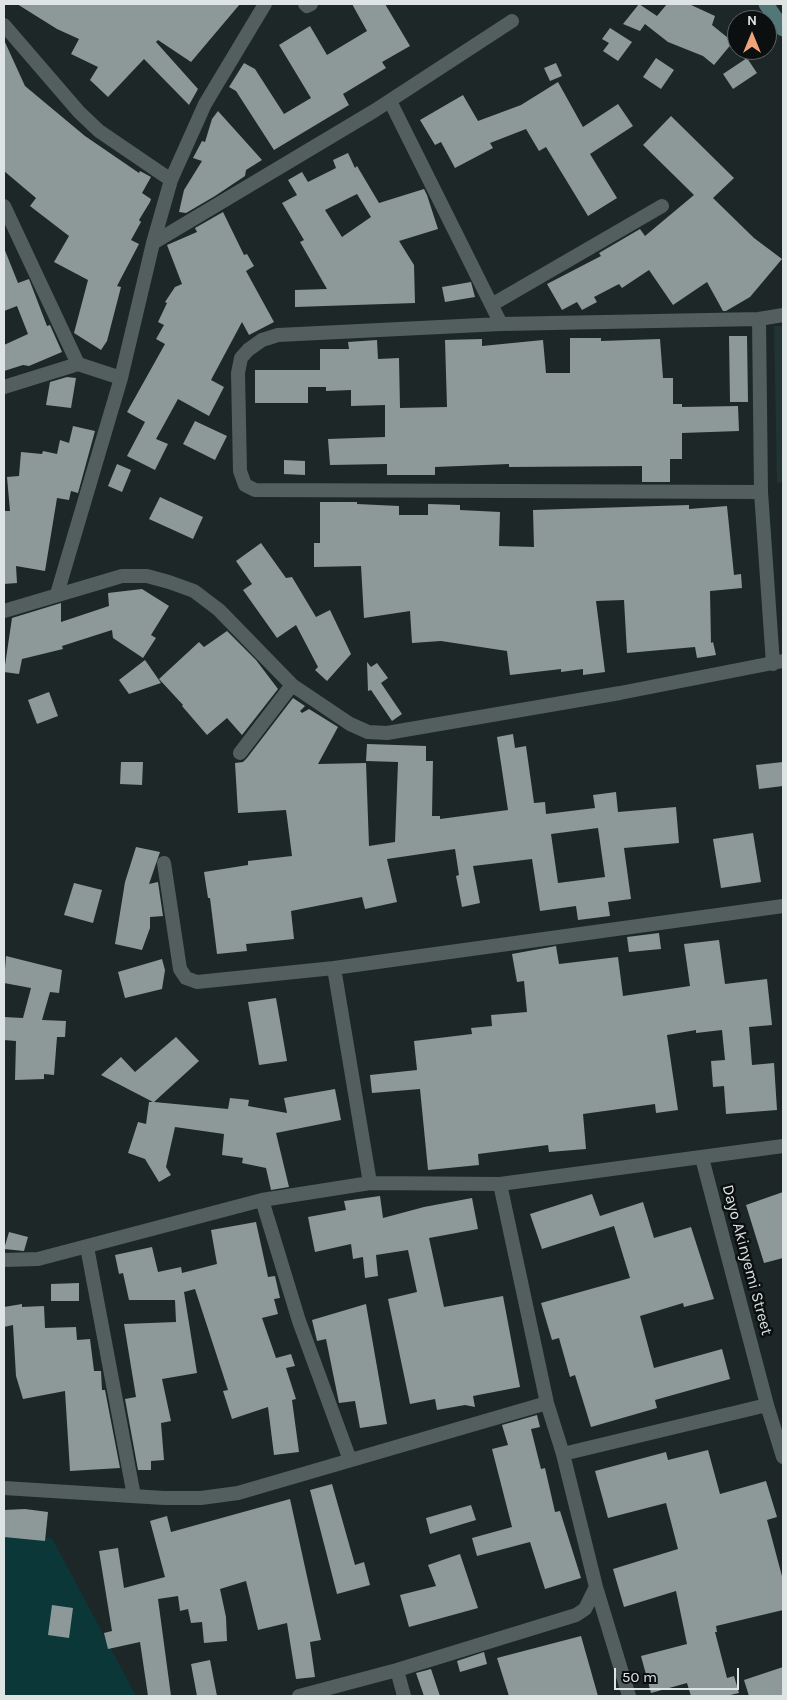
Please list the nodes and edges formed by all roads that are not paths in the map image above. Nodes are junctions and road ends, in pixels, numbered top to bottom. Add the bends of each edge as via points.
1 (265, 4) edge
2 (305, 4) edge
3 (311, 4) edge
4 (766, 4) edge
5 (512, 21) dead end
6 (4, 25) edge
7 (783, 28) edge
8 (390, 101) junction
9 (171, 180) junction
10 (4, 206) edge
11 (662, 206) dead end
12 (153, 243) junction
13 (493, 304) junction
14 (783, 316) edge
15 (759, 319) junction
16 (501, 324) junction
17 (78, 364) junction
18 (121, 378) junction
19 (4, 387) edge
20 (761, 492) junction
21 (57, 594) junction
22 (4, 611) edge
23 (778, 663) edge
24 (292, 685) junction
25 (240, 753) dead end
26 (164, 863) dead end
27 (783, 906) edge
28 (334, 968) junction
29 (783, 1146) edge
30 (702, 1158) junction
31 (370, 1183) junction
32 (500, 1184) junction
33 (262, 1200) junction
34 (87, 1247) junction
35 (4, 1260) edge
36 (547, 1404) junction
37 (766, 1405) junction
38 (563, 1454) junction
39 (783, 1457) edge
40 (350, 1460) junction
41 (4, 1488) edge
42 (134, 1496) junction
43 (596, 1587) junction
44 (397, 1670) junction
45 (299, 1696) edge
46 (404, 1696) edge
47 (629, 1696) edge

1 - 9 street via 205,104
2 - 3 street
4 - 7 street
5 - 8 street
6 - 9 street via 98,131
8 - 12 street
8 - 13 street
9 - 12 street
10 - 17 street
11 - 13 street
12 - 18 street
13 - 16 street
14 - 15 street
15 - 16 street
15 - 20 street
16 - 20 street via 278,335 262,340 241,358 238,374 240,471 245,485 255,490
17 - 18 street
17 - 19 street
18 - 21 street
20 - 23 street
21 - 22 street
21 - 24 street via 122,576 147,576 194,591 218,610
23 - 24 street via 387,733 368,732 350,724
24 - 25 street
26 - 28 street via 180,969 186,978 197,982
27 - 28 street
28 - 31 street
29 - 30 street
30 - 32 street
30 - 37 street, Dayo Akinyemi Street
31 - 32 street
31 - 33 street
32 - 36 street
33 - 34 street
33 - 40 street via 299,1321
34 - 35 street via 38,1259
34 - 42 street
36 - 38 street
36 - 40 street
37 - 38 street
37 - 39 street, Dayo Akinyemi Street
38 - 43 street
40 - 42 street via 238,1493 201,1498
41 - 42 street
43 - 44 street via 585,1609 576,1615
43 - 47 street
44 - 45 street
44 - 46 street

